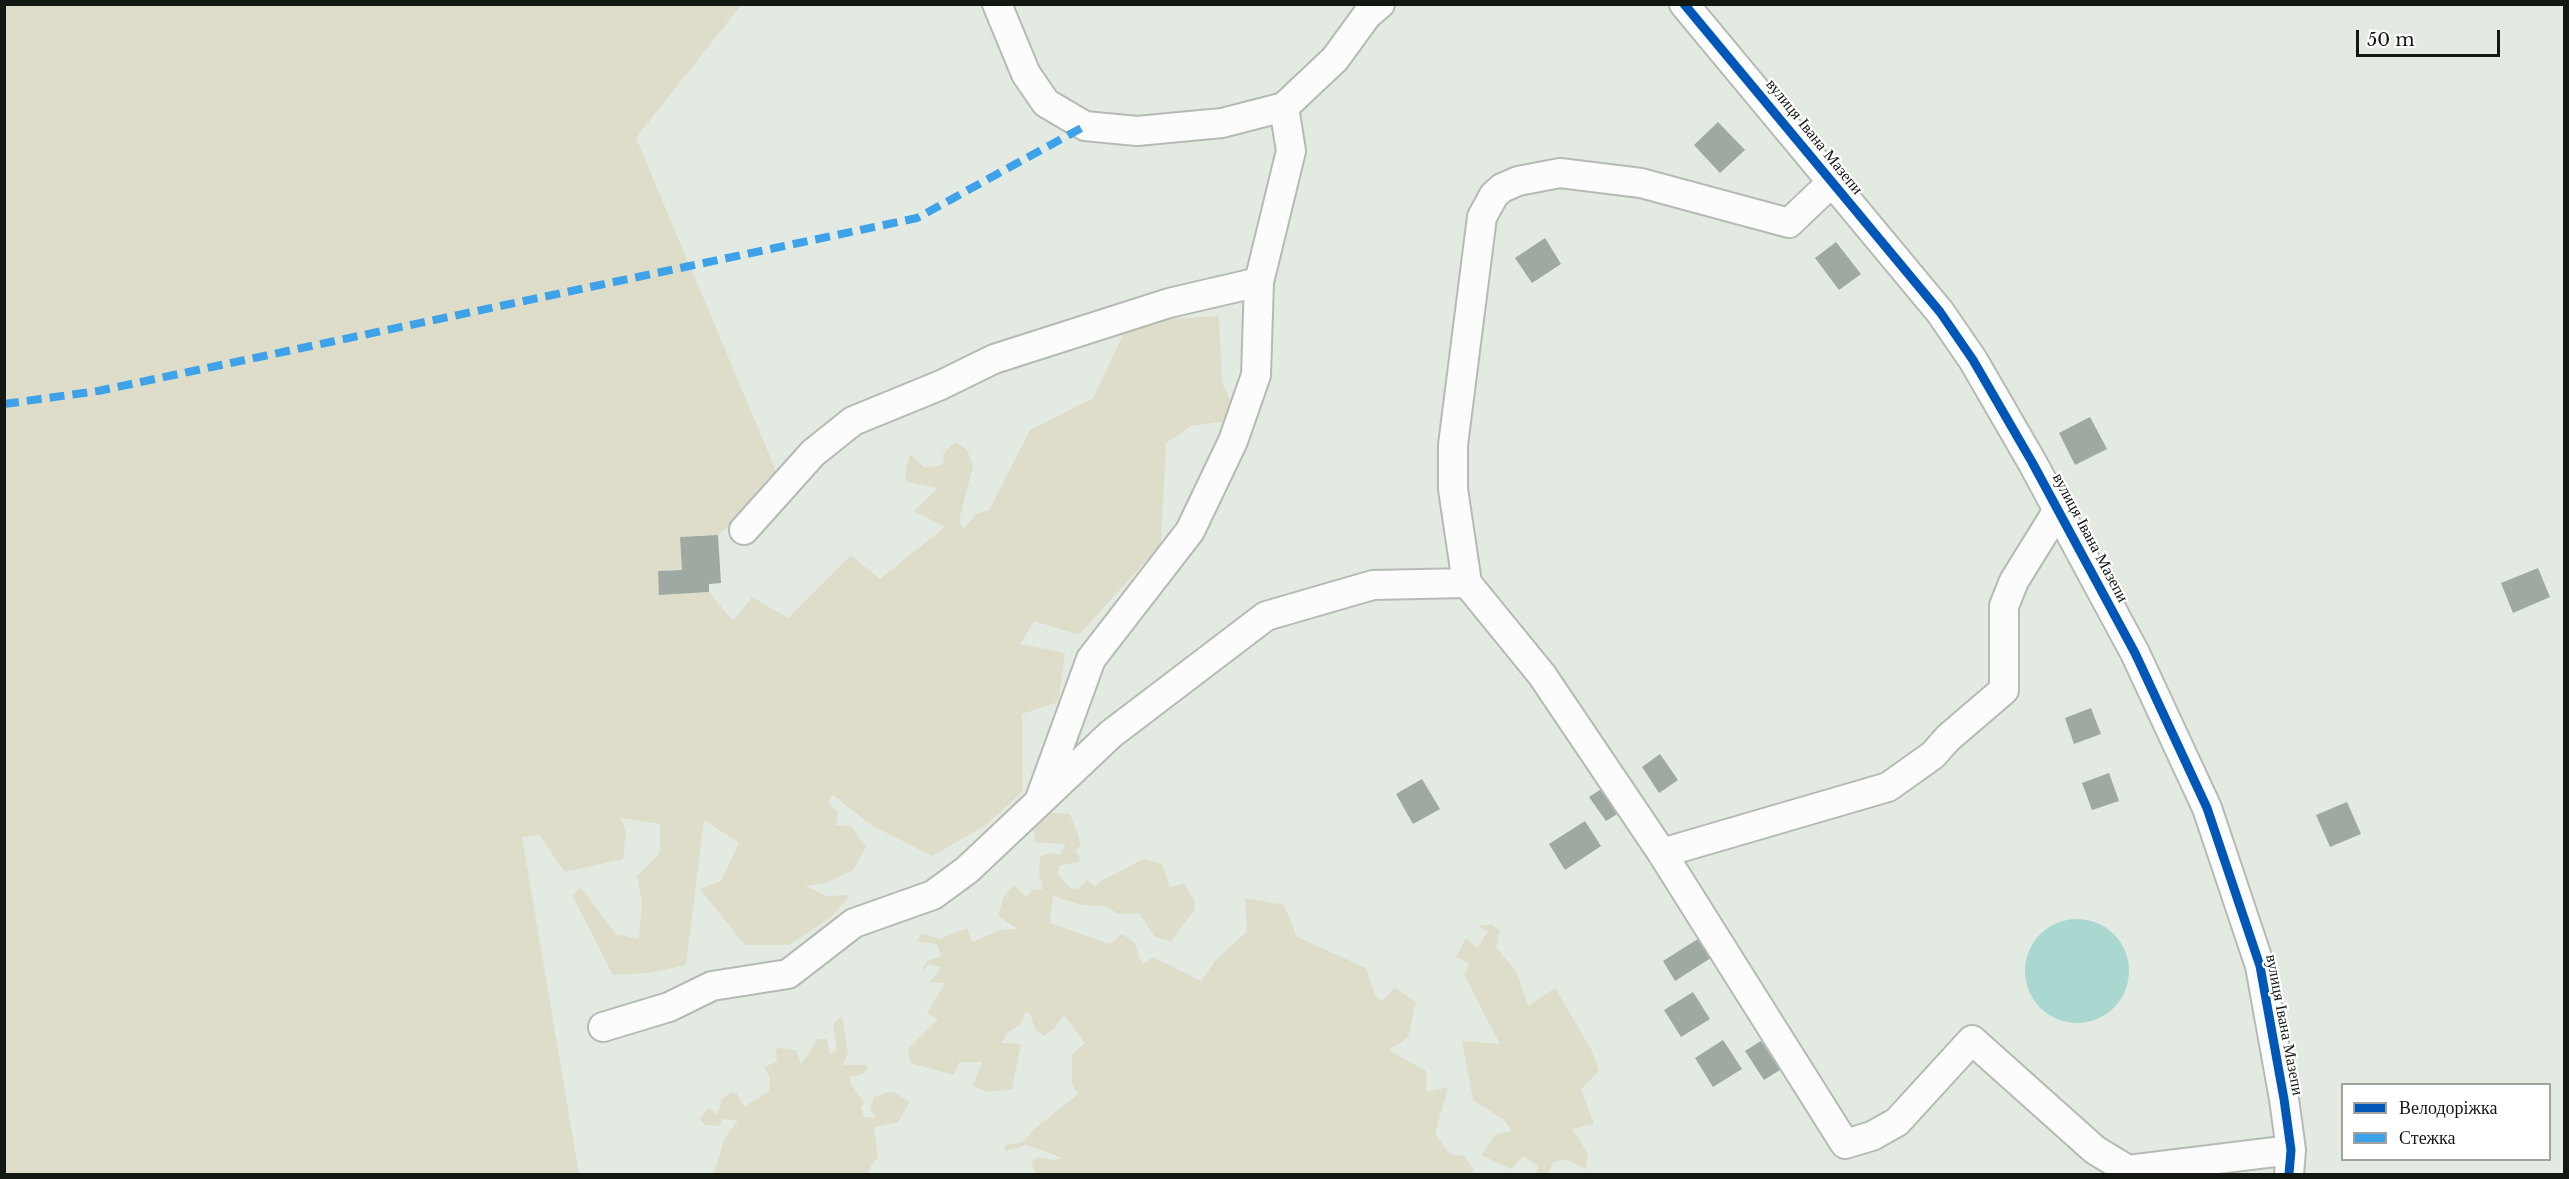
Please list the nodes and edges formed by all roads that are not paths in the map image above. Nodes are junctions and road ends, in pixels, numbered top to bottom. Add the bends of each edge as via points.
1 (997, 4) edge
2 (1380, 4) edge
3 (1684, 4) edge
4 (1284, 107) junction
5 (1831, 183) junction
6 (1259, 282) junction
7 (2058, 510) junction
8 (744, 530) dead end
9 (1467, 583) junction
10 (1038, 804) junction
11 (1662, 854) junction
12 (603, 1027) dead end
13 (2290, 1162) edge

1 - 4 street via 1026,74 1046,103 1085,126 1137,130 1211,124
2 - 4 street via 1367,15 1335,59
3 - 5 street, вулиця Івана Мазепи
4 - 6 street via 1291,151
5 - 7 street, вулиця Івана Мазепи via 1902,265 1973,360
5 - 9 street via 1789,223 1641,183 1560,173 1518,181 1494,195 1478,233 1453,445 1453,489
6 - 8 street via 1169,303 994,359 941,386 853,421 813,453
6 - 10 street via 1256,375 1233,441 1190,531 1091,659
7 - 11 street via 2014,581 2004,606 2004,690 1934,755 1888,787
7 - 13 street, вулиця Івана Мазепи via 2135,653 2207,808 2260,966
9 - 10 street via 1373,585 1266,616 1111,734
9 - 11 street via 1542,675
10 - 12 street via 967,870 933,895 854,923 788,974 711,986 669,1007
11 - 13 street via 1845,1144 1872,1136 1897,1122 1971,1040 2095,1150 2128,1170

